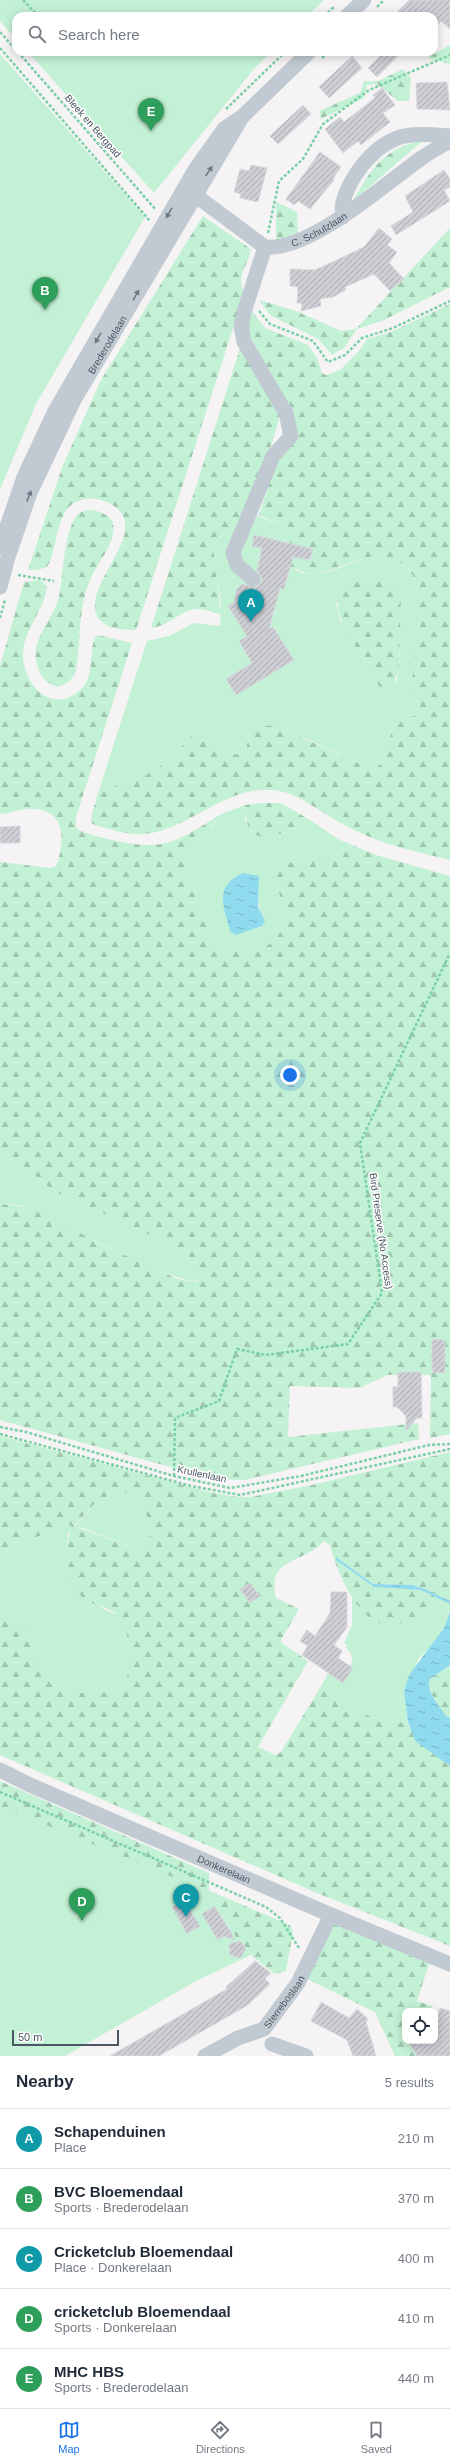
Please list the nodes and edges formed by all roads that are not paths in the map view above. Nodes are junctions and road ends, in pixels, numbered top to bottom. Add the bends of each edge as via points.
1 (364, 0) edge
2 (351, 12) edge
3 (305, 56) edge
4 (450, 136) edge
5 (450, 141) edge
6 (190, 190) junction
7 (344, 217) junction
8 (265, 247) junction
9 (0, 547) edge
10 (2, 572) edge
11 (253, 579) dead end
12 (0, 1770) edge
13 (331, 1915) junction
14 (450, 1964) edge
15 (264, 2029) junction
16 (275, 2050) edge
17 (205, 2056) edge
18 (306, 2056) edge

1 - 2 street
3 - 6 street, Brederodelaan via 243,116
4 - 7 street via 419,135 395,139 368,158 354,177 342,203
5 - 7 street, C. Schulzlaan via 425,155
6 - 8 street
6 -> 9 street, Brederodelaan via 55,411 24,477
10 -> 6 street, Brederodelaan via 36,479 68,413
7 - 8 street, C. Schulzlaan via 295,241 278,247
8 - 11 street via 241,326 244,342 286,414 291,436 273,456 233,553 237,566
12 - 13 street, Donkerelaan
13 - 14 street, Donkerelaan
13 - 15 street, Sterreboslaan via 304,1970
15 - 16 street
15 - 17 street, Sterreboslaan via 238,2038
16 - 18 street

